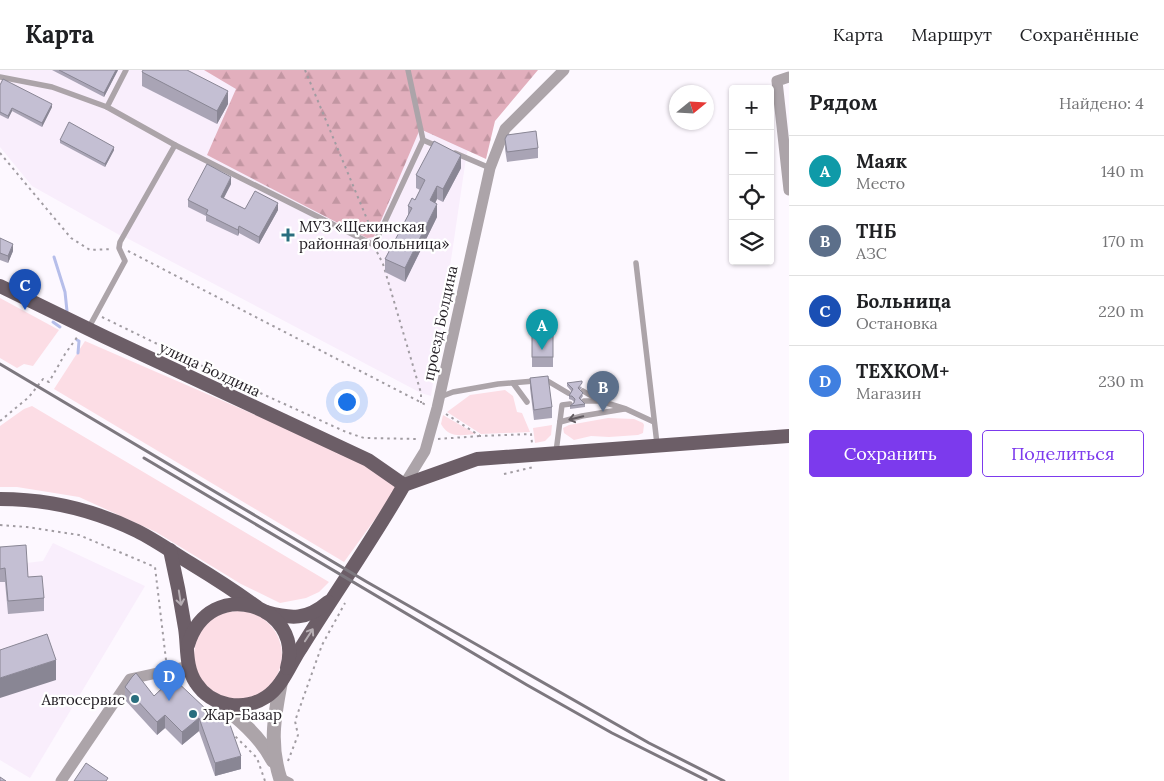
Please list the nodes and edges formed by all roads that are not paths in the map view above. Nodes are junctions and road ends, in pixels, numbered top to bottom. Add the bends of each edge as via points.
1 (126, 70) edge
2 (408, 70) edge
3 (564, 70) edge
4 (0, 77) edge
5 (789, 77) edge
6 (106, 108) junction
7 (423, 140) junction
8 (175, 145) junction
9 (490, 168) junction
10 (789, 190) edge
11 (636, 263) dead end
12 (0, 286) edge
13 (86, 328) junction
14 (513, 383) junction
15 (583, 391) edge
16 (568, 393) edge
17 (584, 401) edge
18 (600, 401) junction
19 (527, 402) dead end
20 (438, 403) junction
21 (570, 404) edge
22 (626, 409) junction
23 (560, 422) junction
24 (654, 422) junction
25 (789, 436) edge
26 (657, 446) junction
27 (555, 454) junction
28 (404, 485) junction
29 (0, 499) edge
30 (170, 550) junction
31 (341, 597) junction
32 (261, 610) junction
33 (188, 661) junction
34 (284, 678) junction
35 (211, 698) junction
36 (283, 777) edge
37 (61, 781) edge

1 - 6 lane
2 - 7 lane
3 - 9 street, проезд Болдина via 505,129
4 - 6 lane via 52,87
5 - 10 street via 777,81
6 - 8 lane
7 - 8 lane via 374,246
7 - 9 lane
8 - 13 lane via 120,242 118,248 125,261
9 - 20 street, проезд Болдина
11 - 24 lane
12 - 13 main road, улица Болдина
13 - 28 main road, улица Болдина via 368,460
14 - 16 lane via 546,380
14 - 19 lane
14 - 20 lane via 453,392
15 - 18 lane
17 - 18 lane
18 - 22 lane
20 - 28 street, проезд Болдина via 425,451
21 - 23 lane via 562,405
22 -> 23 lane
22 - 24 lane
23 - 27 lane
24 - 26 lane
25 - 26 main road
26 - 27 main road
27 - 28 main road via 477,459
28 - 31 main road
29 - 30 main road via 27,499 73,507 138,532
30 - 32 main road
30 -> 33 main road via 177,577
31 - 32 main road via 308,615 294,617
34 -> 31 main road
32 - 33 main road via 237,604 209,613 195,628 188,646
32 - 34 main road via 285,634 289,654
33 - 35 main road via 197,684
33 - 37 street via 168,671 130,680
34 - 35 main road via 268,697 250,705 230,705
34 - 36 street via 273,732 273,746
35 - 36 street via 258,738

